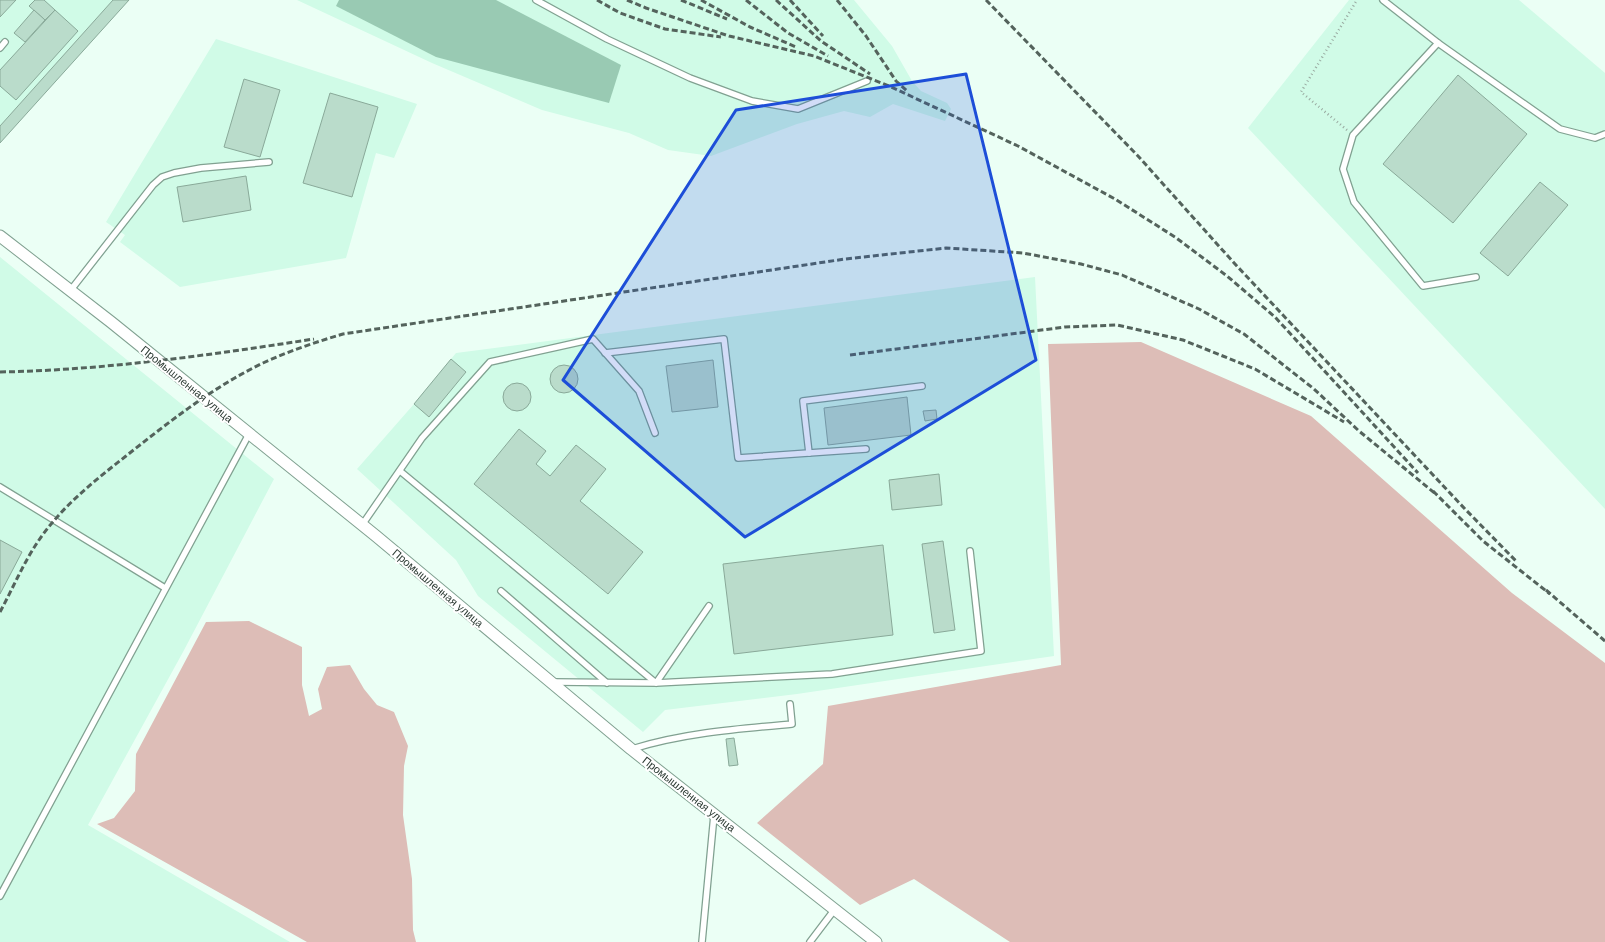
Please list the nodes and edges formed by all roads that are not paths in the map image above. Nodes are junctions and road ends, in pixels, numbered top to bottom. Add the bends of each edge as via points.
1 (536, 0) edge
2 (1383, 0) edge
3 (5, 42) dead end
4 (1438, 43) junction
5 (0, 48) edge
6 (867, 81) dead end
7 (1605, 134) edge
8 (269, 162) dead end
9 (0, 236) edge
10 (1476, 277) dead end
11 (70, 290) junction
12 (605, 353) junction
13 (922, 386) dead end
14 (656, 433) dead end
15 (249, 434) junction
16 (866, 449) dead end
17 (808, 453) junction
18 (400, 471) junction
19 (0, 487) edge
20 (362, 525) junction
21 (970, 552) dead end
22 (166, 588) junction
23 (501, 591) dead end
24 (709, 606) dead end
25 (551, 682) junction
26 (607, 683) junction
27 (656, 684) junction
28 (790, 704) dead end
29 (631, 749) junction
30 (714, 814) junction
31 (0, 896) edge
32 (835, 909) junction
33 (702, 942) edge
34 (810, 942) edge
35 (876, 942) edge

1 - 6 lane via 607,39 690,78 752,101 798,109
2 - 4 lane
3 - 5 lane
4 - 7 lane via 1560,129 1595,138
4 - 10 lane via 1354,135 1342,169 1354,202 1423,286
8 - 11 lane via 201,168 162,177
9 - 11 street, Промышленная улица
11 - 15 street, Промышленная улица
12 - 14 lane via 639,391
12 - 17 lane via 724,338 738,458
12 - 18 lane via 593,339 490,362 422,438
13 - 17 lane via 803,401
15 - 20 street, Промышленная улица
15 - 22 lane
16 - 17 lane
18 - 20 lane
18 - 27 lane
19 - 22 lane
20 - 25 street, Промышленная улица
21 - 27 lane via 981,651 832,674
22 - 31 lane
23 - 26 lane
24 - 27 lane
25 - 26 lane
25 - 29 street, Промышленная улица
26 - 27 lane
28 - 29 lane via 792,724 722,730 665,739
29 - 30 street, Промышленная улица
30 - 32 street, Промышленная улица
30 - 33 lane
32 - 34 lane
32 - 35 street, Промышленная улица

